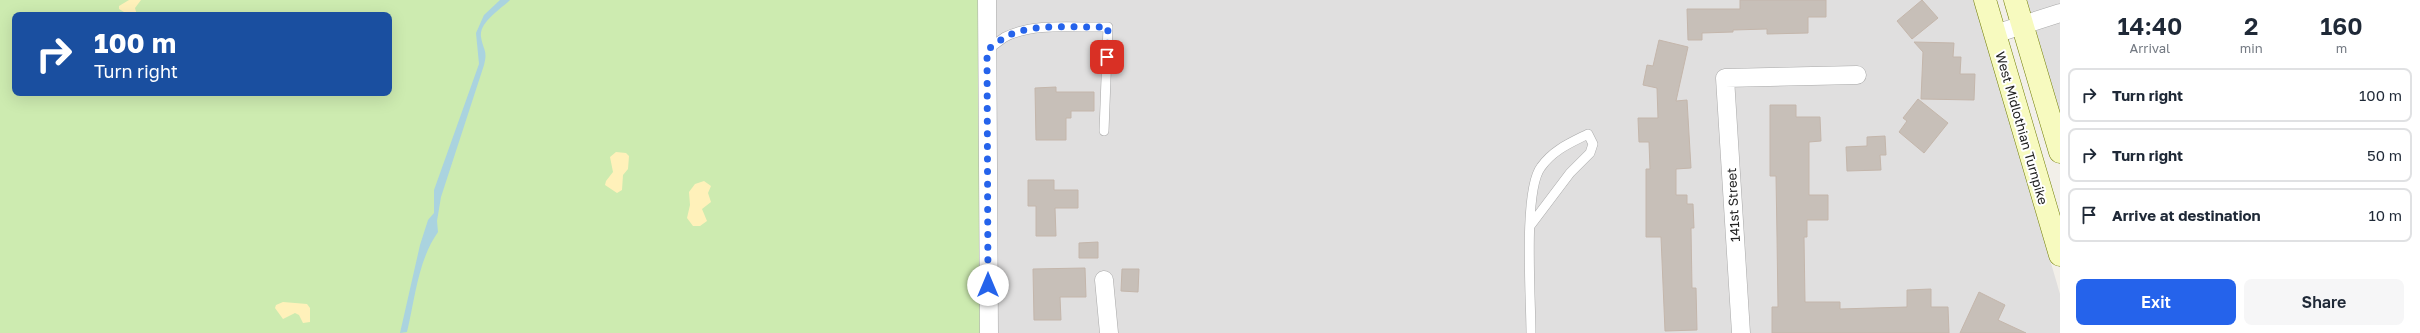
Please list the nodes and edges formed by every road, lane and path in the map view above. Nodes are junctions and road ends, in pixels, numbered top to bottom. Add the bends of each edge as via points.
1 (986, 0) edge
2 (1985, 0) edge
3 (2015, 0) edge
4 (2060, 13) edge
5 (2023, 25) junction
6 (1995, 34) junction
7 (987, 50) junction
8 (1857, 75) dead end
9 (1104, 131) dead end
10 (2060, 152) edge
11 (1530, 226) junction
12 (2060, 255) edge
13 (1104, 280) dead end
14 (989, 333) edge
15 (1109, 333) edge
16 (1531, 333) edge
17 (1741, 333) edge

1 - 7 street
2 - 6 main road, West Midlothian Turnpike
3 - 5 main road
4 - 5 street
5 - 6 street
5 - 10 main road
6 - 12 main road, West Midlothian Turnpike
7 - 9 lane via 1006,37 1023,32 1048,28 1108,27
7 - 14 street
8 - 17 street, 141st Street via 1726,78
11 - 11 lane via 1532,191 1540,168 1558,148 1588,134 1593,144 1590,153 1570,173
11 - 16 lane
13 - 15 street

